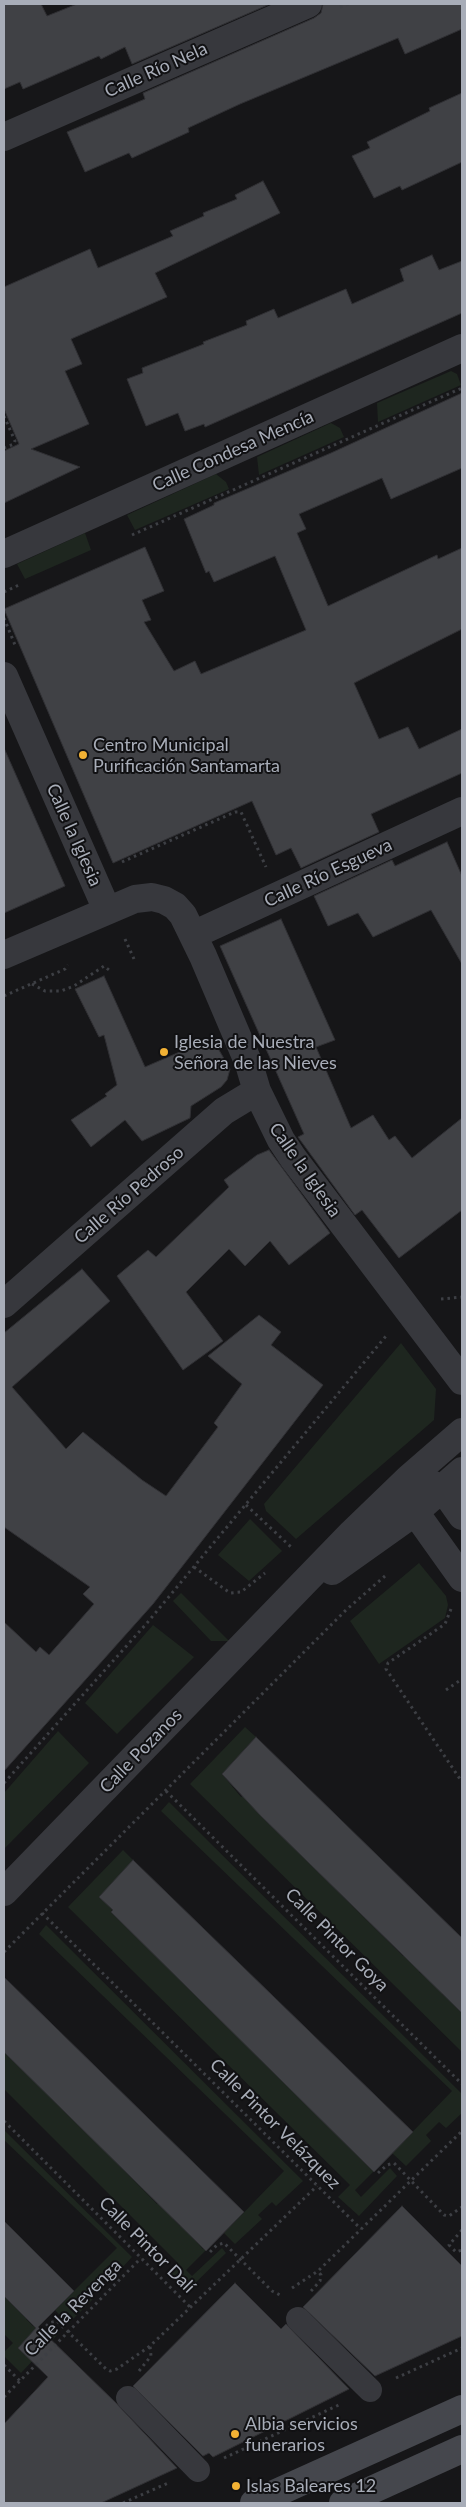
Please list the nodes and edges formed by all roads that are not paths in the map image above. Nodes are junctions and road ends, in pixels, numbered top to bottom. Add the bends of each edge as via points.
1 (308, 4) edge
2 (4, 137) edge
3 (462, 348) edge
4 (4, 554) edge
5 (4, 676) edge
6 (462, 811) edge
7 (107, 910) junction
8 (193, 935) junction
9 (4, 955) edge
10 (257, 1091) junction
11 (4, 1304) edge
12 (462, 1382) edge
13 (462, 1432) edge
14 (409, 1478) junction
15 (453, 1480) edge
16 (415, 1512) junction
17 (462, 1516) edge
18 (462, 1578) edge
19 (278, 1610) junction
20 (4, 1892) edge
21 (298, 2318) dead end
22 (370, 2390) road end
23 (128, 2398) dead end
24 (462, 2409) edge
25 (462, 2449) edge
26 (198, 2470) road end
27 (254, 2503) edge
28 (343, 2503) edge

1 - 2 street, Calle Río Nela
3 - 4 street, Calle Condesa Mencía
5 - 7 street, Calle la Iglesia
6 - 8 street, Calle Río Esgueva
7 - 8 street, Calle la Iglesia via 135,899 152,897 164,900 183,915
7 - 9 street
8 - 10 street, Calle la Iglesia via 249,1064
10 - 11 street, Calle Río Pedroso via 224,1111
10 - 12 street, Calle la Iglesia via 293,1158
13 - 14 street, Calle Pozanos
14 - 15 street
14 - 16 street via 408,1498
14 - 19 street, Calle Pozanos
15 - 16 street, Calle Pozanos
15 - 17 street
16 - 18 street
16 - 19 street, Calle Pozanos
19 - 20 street, Calle Pozanos
21 - 22 street
23 - 26 street
24 - 27 main road
25 - 28 main road

